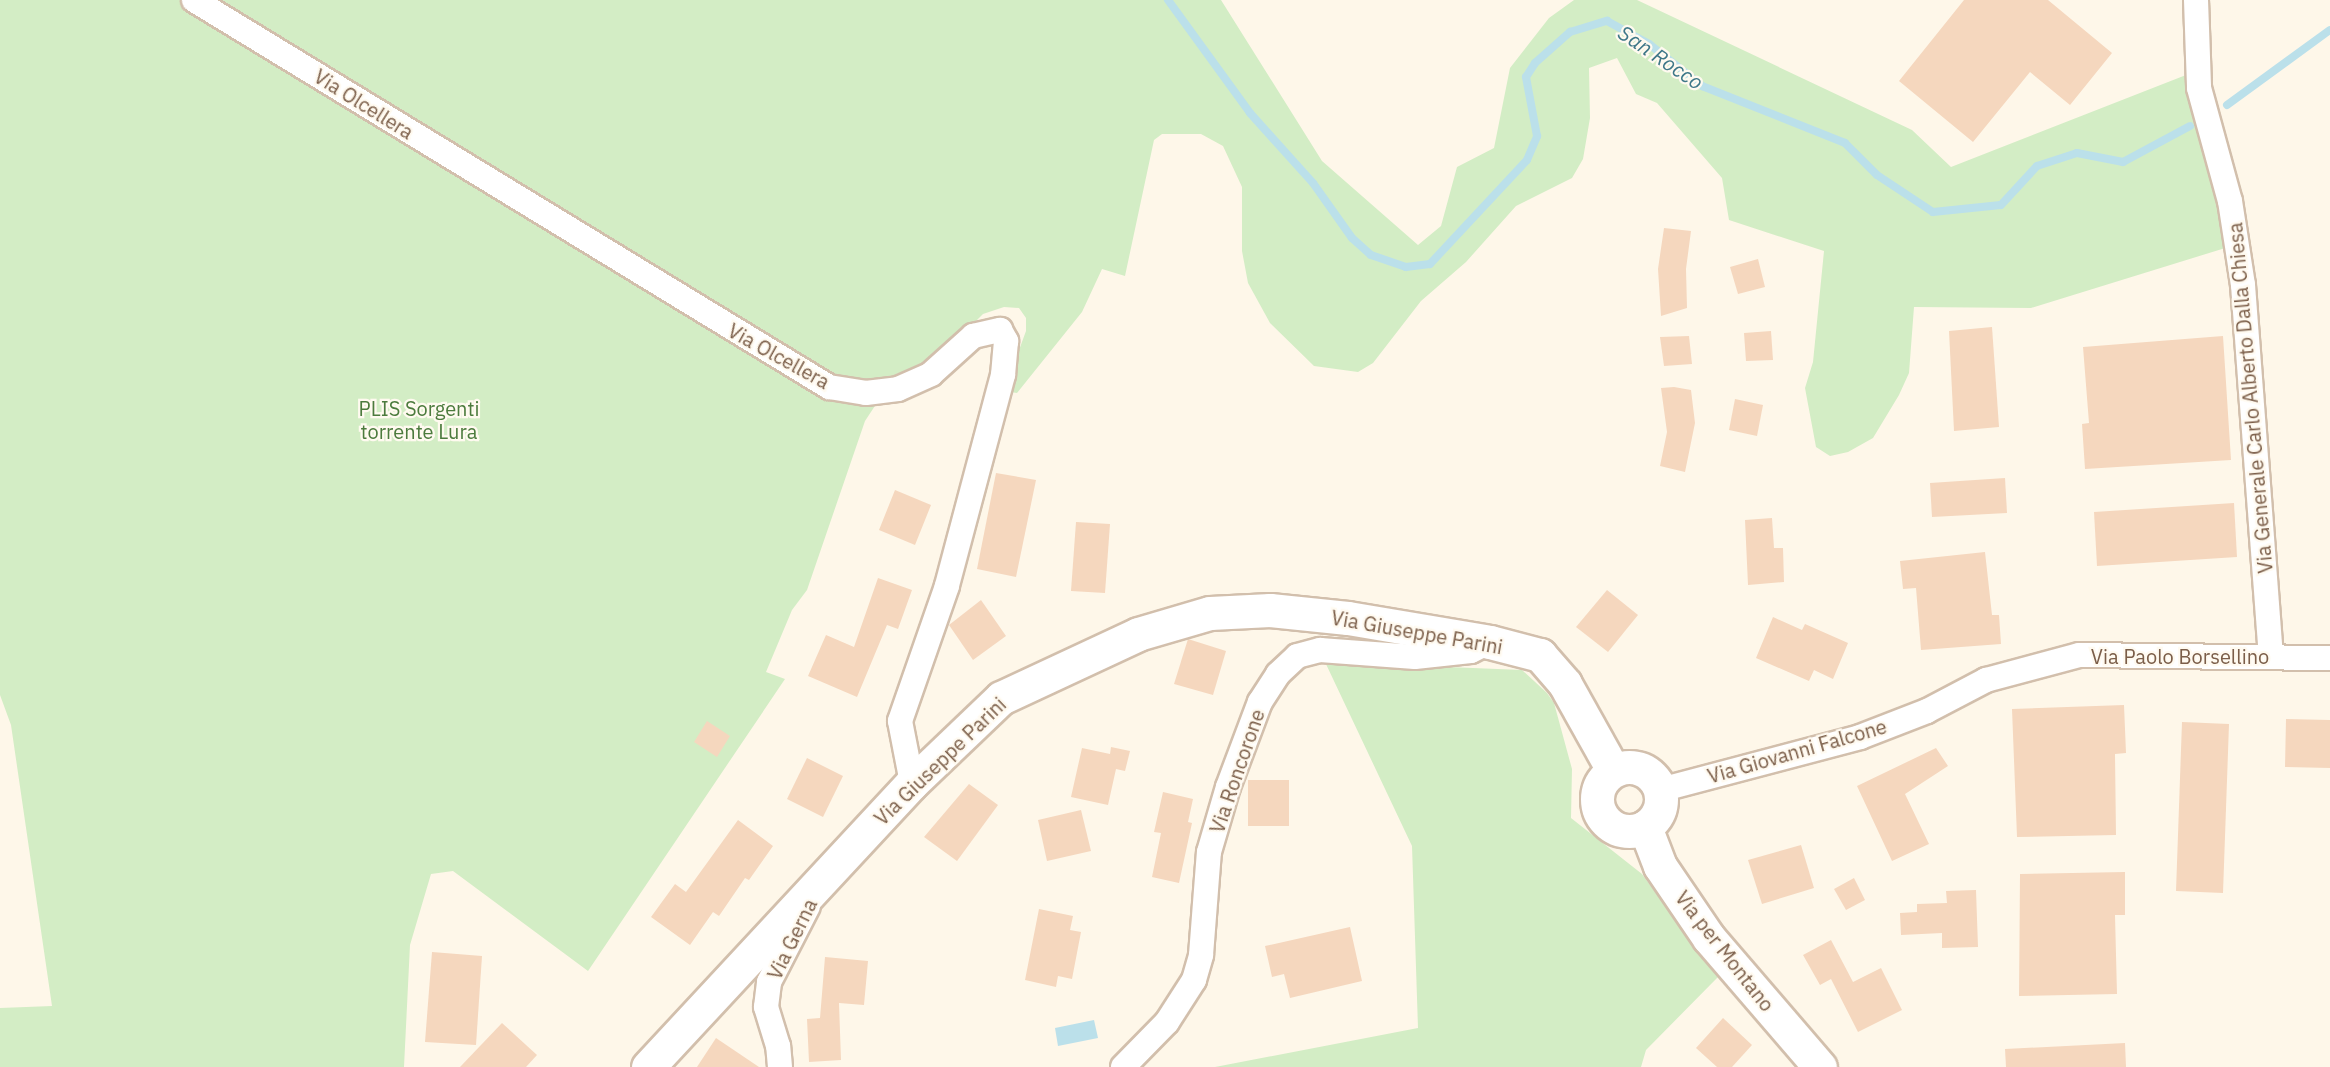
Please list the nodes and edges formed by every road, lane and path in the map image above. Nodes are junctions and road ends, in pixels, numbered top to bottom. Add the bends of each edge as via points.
1 (194, 0) edge
2 (2196, 0) edge
3 (1490, 642) junction
4 (2271, 656) junction
5 (2330, 658) edge
6 (2031, 665) joint
7 (1613, 770) junction
8 (912, 783) junction
9 (1660, 790) junction
10 (1645, 827) junction
11 (820, 882) junction
12 (648, 1067) edge
13 (780, 1067) edge
14 (1123, 1067) edge
15 (1820, 1067) edge

1 - 8 street, Via Olcellera via 829,387 866,393 898,389 931,374 973,336 999,330 1006,341 1002,375 946,586 900,721
2 - 4 street, Via Generale Carlo Alberto Dalla Chiesa via 2199,88 2230,201 2243,285
3 - 7 street, Via Giuseppe Parini via 1540,655 1565,684
3 - 8 street, Via Giuseppe Parini via 1270,610 1210,613 1138,634 1000,698
3 - 14 street, Via Roncorone via 1471,651 1414,657 1320,650 1297,656 1278,674 1260,702 1209,852 1201,955 1194,980 1167,1022
4 - 5 street, Via Paolo Borsellino
4 - 6 street, Via Paolo Borsellino via 2079,655
6 - 9 street, Via Giovanni Falcone via 1986,680 1927,711 1860,737
7 - 9 street via 1627,766 1641,769 1653,777
7 - 10 street via 1596,793 1597,808 1605,821 1617,829 1631,832
8 - 11 street, Via Giuseppe Parini
9 - 10 street via 1661,804
10 - 15 street, Via per Montano via 1660,866 1709,938
11 - 12 street, Via Giuseppe Parini
11 - 13 street, Via Gerna via 770,982 766,1007

